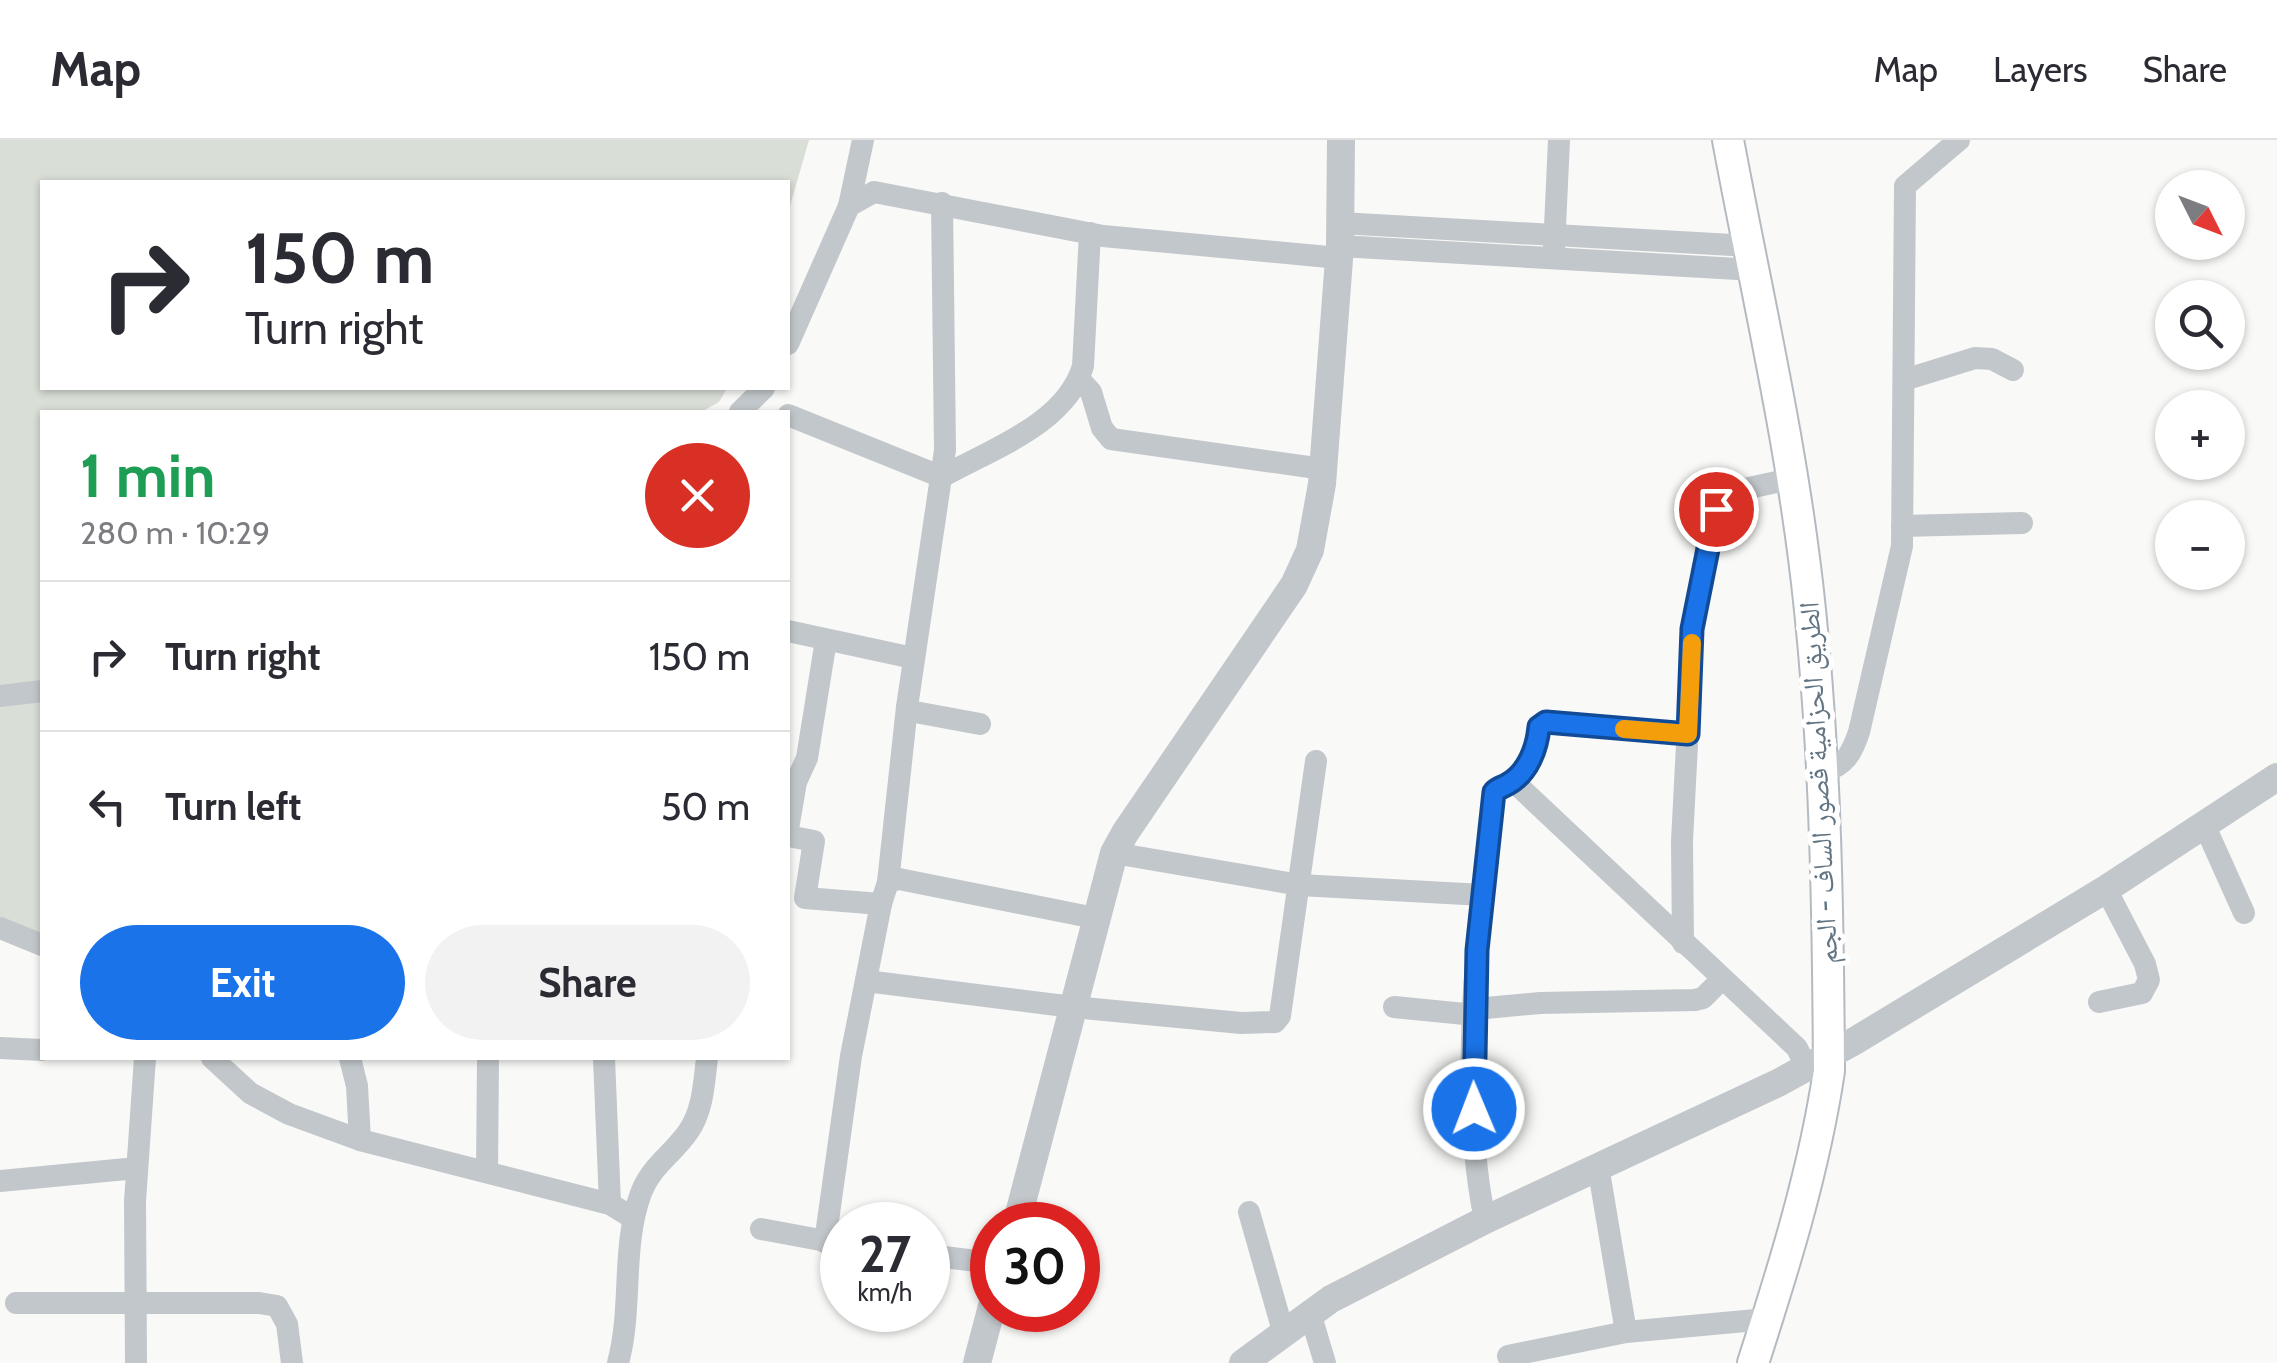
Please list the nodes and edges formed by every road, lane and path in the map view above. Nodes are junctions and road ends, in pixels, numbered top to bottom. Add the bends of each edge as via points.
1 (863, 140) edge
2 (1341, 140) edge
3 (1559, 140) edge
4 (1728, 140) edge
5 (1958, 140) edge
6 (942, 203) junction
7 (849, 206) junction
8 (1090, 233) junction
9 (1339, 242) junction
10 (1554, 246) junction
11 (1752, 258) junction
12 (790, 339) edge
13 (2013, 370) dead end
14 (1079, 379) junction
15 (1904, 380) junction
16 (752, 400) edge
17 (776, 410) edge
18 (790, 416) edge
19 (1323, 469) junction
20 (942, 477) junction
21 (1791, 479) junction
22 (2022, 523) dead end
23 (1902, 526) junction
24 (790, 632) edge
25 (826, 640) junction
26 (913, 658) junction
27 (40, 691) edge
28 (0, 696) edge
29 (906, 708) junction
30 (980, 724) dead end
31 (1688, 734) junction
32 (1316, 761) dead end
33 (1823, 772) junction
34 (2277, 777) edge
35 (1512, 780) junction
36 (790, 820) edge
37 (2204, 824) junction
38 (790, 834) edge
39 (1114, 853) junction
40 (1300, 885) junction
41 (2106, 889) junction
42 (884, 893) junction
43 (1483, 895) junction
44 (2244, 912) dead end
45 (1095, 918) junction
46 (0, 928) edge
47 (40, 943) edge
48 (1684, 943) junction
49 (1722, 979) junction
50 (866, 981) junction
51 (2099, 1002) dead end
52 (1074, 1006) junction
53 (1394, 1007) dead end
54 (1474, 1012) junction
55 (0, 1048) edge
56 (40, 1050) edge
57 (145, 1060) edge
58 (214, 1060) edge
59 (350, 1060) edge
60 (488, 1060) edge
61 (604, 1060) edge
62 (706, 1060) edge
63 (1817, 1060) junction
64 (360, 1140) junction
65 (1598, 1166) junction
66 (138, 1168) junction
67 (487, 1172) junction
68 (0, 1181) edge
69 (838, 1202) edge
70 (1022, 1202) edge
71 (610, 1204) junction
72 (1249, 1212) dead end
73 (633, 1218) junction
74 (1484, 1220) junction
75 (761, 1229) dead end
76 (820, 1240) edge
77 (16, 1303) dead end
78 (136, 1304) junction
79 (1310, 1313) junction
80 (1768, 1319) junction
81 (1283, 1331) junction
82 (985, 1332) edge
83 (1626, 1332) junction
84 (1508, 1356) dead end
85 (136, 1363) edge
86 (292, 1363) edge
87 (618, 1363) edge
88 (977, 1363) edge
89 (1243, 1363) edge
90 (1324, 1363) edge
91 (1753, 1363) edge

1 - 7 street
2 - 9 street
3 - 10 street
4 - 11 main road, الطريق الحزامية قصور الساف - الجم
5 - 15 street via 1905,186
6 - 7 street via 874,192
6 - 8 street
6 - 20 street
7 - 12 street
8 - 9 street
8 - 14 street
9 - 10 street
9 - 19 street
10 - 11 street
11 - 21 main road, الطريق الحزامية قصور الساف - الجم
13 - 15 street via 1975,358
14 - 19 street via 1112,438
14 - 20 street via 1057,412
15 - 23 street
16 - 17 street
18 - 20 street
19 - 39 street via 1302,571
20 - 26 street
21 - 31 street via 1734,491 1716,509 1692,629
21 - 33 main road, الطريق الحزامية قصور الساف - الجم via 1810,606
22 - 23 street
23 - 33 street via 1859,732 1846,759
24 - 25 street
25 - 26 street
25 - 36 street
26 - 29 street
27 - 28 street
29 - 30 street
29 - 42 street
31 - 35 street via 1546,722 1531,758
31 - 48 street
32 - 40 street
33 - 63 main road, الطريق الحزامية قصور الساف - الجم
34 - 37 street
35 - 43 street via 1494,792
35 - 48 street
37 - 41 street
37 - 44 street
38 - 42 street via 814,840 805,898
39 - 40 street
39 - 45 street
40 - 43 street
40 - 52 street via 1275,1022
41 - 51 street via 2149,980 2142,992
41 - 63 street
42 - 45 street via 899,879
42 - 50 street
43 - 54 street
45 - 52 street
46 - 47 street
48 - 49 street
49 - 54 street via 1696,1000
49 - 63 street
50 - 52 street
50 - 69 street
52 - 70 street
53 - 54 street
54 - 74 street via 1477,1184
55 - 56 street
57 - 66 street
58 - 64 street via 250,1092 289,1114
59 - 64 street
60 - 67 street
61 - 71 street
62 - 73 street via 701,1105 688,1132 652,1168
63 - 65 street
63 - 80 main road, الطريق الحزامية قصور الساف - الجم via 1817,1145
64 - 67 street
65 - 74 street
65 - 83 street
66 - 68 street
66 - 78 street
67 - 71 street
71 - 73 street
72 - 81 street
73 - 87 street
74 - 79 street
75 - 76 street
77 - 78 street
78 - 85 street
78 - 86 street via 277,1306 288,1324
79 - 81 street
79 - 90 street
80 - 83 street
80 - 91 main road, الطريق الحزامية قصور الساف - الجم
81 - 89 street
82 - 88 street
83 - 84 street

